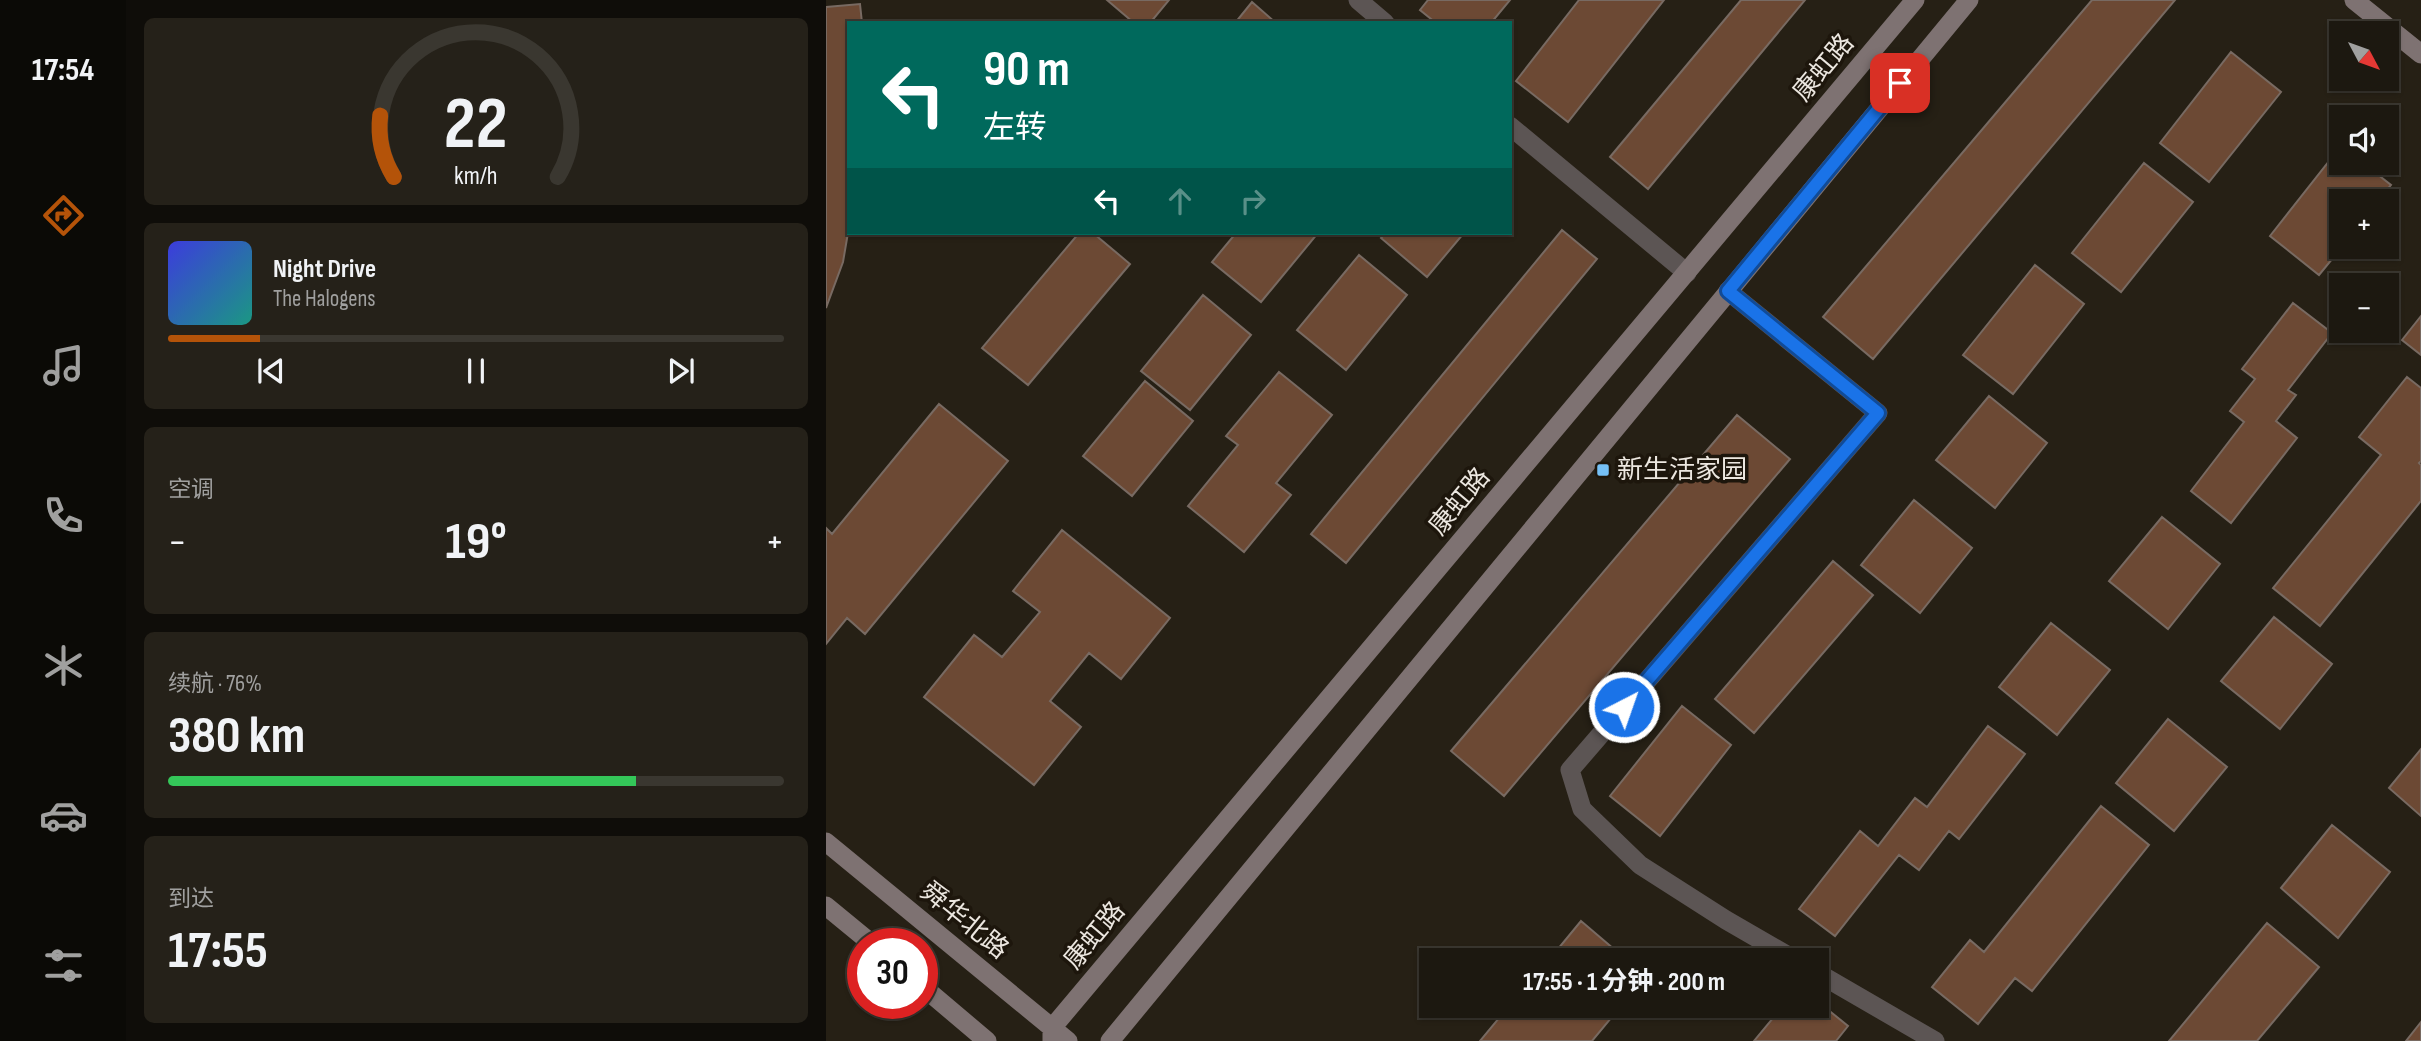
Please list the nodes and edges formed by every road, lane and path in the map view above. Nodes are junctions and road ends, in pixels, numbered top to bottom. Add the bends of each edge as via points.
1 (1357, 0) edge
2 (1915, 0) edge
3 (1969, 0) edge
4 (2354, 0) edge
5 (1383, 21) edge
6 (2421, 54) edge
7 (1512, 129) edge
8 (1687, 273) junction
9 (1728, 291) junction
10 (826, 842) edge
11 (826, 906) edge
12 (853, 928) edge
13 (1774, 948) edge
14 (1829, 980) edge
15 (938, 1000) edge
16 (1052, 1035) edge
17 (987, 1041) edge
18 (1068, 1041) edge
19 (1110, 1041) edge
20 (1935, 1041) edge

1 - 5 street
2 - 8 main road, 康虹路
3 - 9 main road
4 - 6 main road
7 - 8 street
8 - 16 main road, 康虹路
9 - 13 street via 1878,413 1570,770 1582,809 1640,865
9 - 19 main road
10 - 16 main road, 舜华北路
11 - 12 main road
14 - 20 street
15 - 17 main road
16 - 18 main road, 舜华北路

